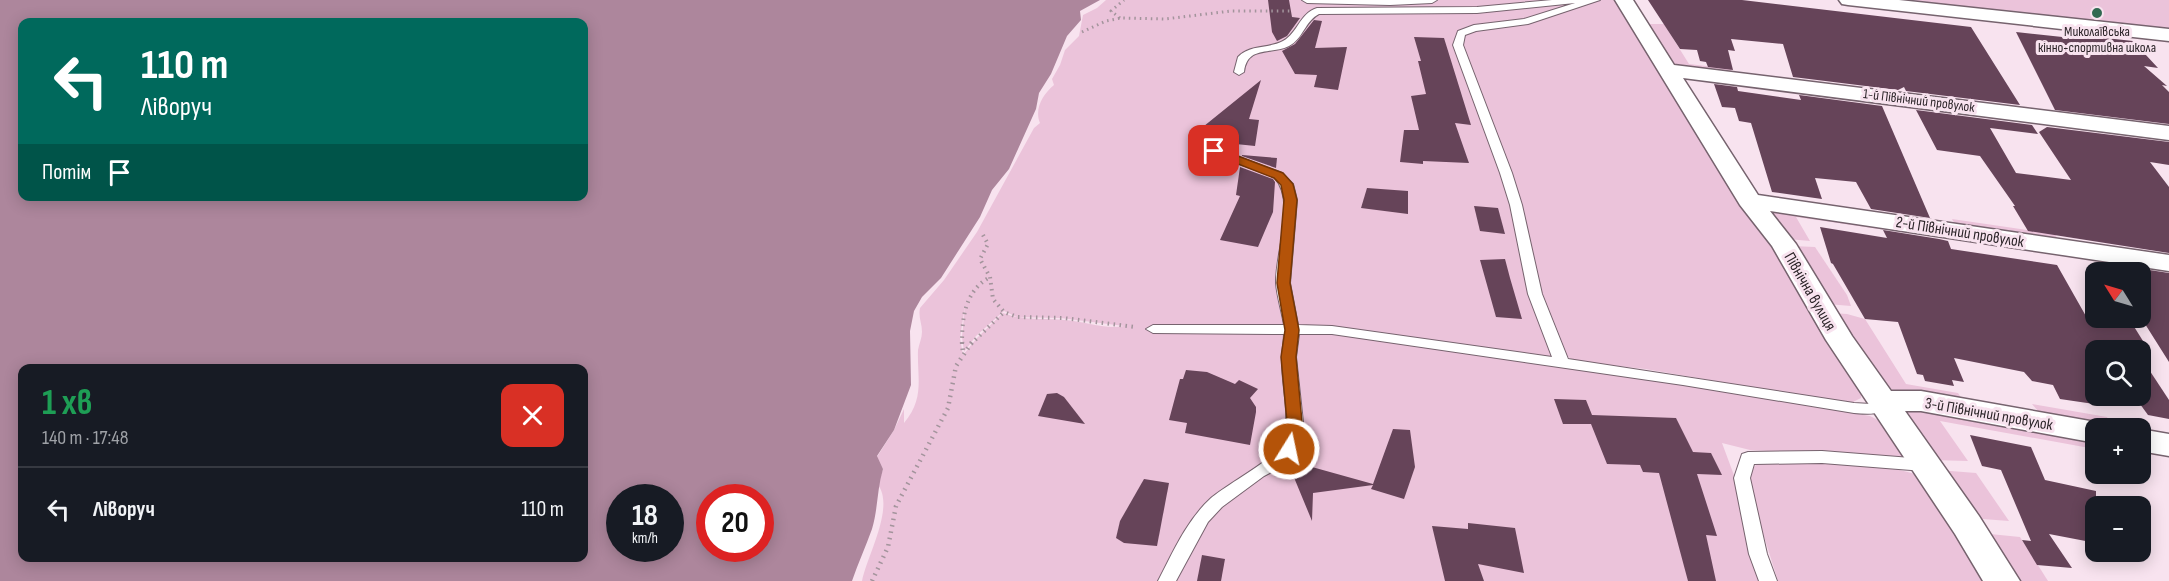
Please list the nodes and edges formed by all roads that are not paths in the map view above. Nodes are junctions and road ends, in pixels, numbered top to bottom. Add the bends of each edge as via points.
1 (1307, 0) edge
2 (1432, 0) edge
3 (1583, 0) edge
4 (1595, 0) edge
5 (1624, 0) edge
6 (1848, 0) edge
7 (2169, 35) edge
8 (1669, 70) junction
9 (1239, 72) dead end
10 (2169, 133) edge
11 (1214, 151) dead end
12 (1750, 201) junction
13 (2169, 263) edge
14 (1153, 329) road end
15 (1292, 330) junction
16 (1562, 363) junction
17 (1884, 404) junction
18 (2085, 430) edge
19 (2151, 442) edge
20 (2169, 445) edge
21 (1926, 465) junction
22 (1167, 581) edge
23 (1768, 581) edge
24 (2002, 581) edge

1 - 2 lane
3 - 9 lane via 1477,10 1312,12 1294,39 1242,57
4 - 16 lane via 1525,22 1474,28 1461,33 1458,45 1506,172 1535,294
5 - 8 street, Північна вулиця
6 - 7 street
8 - 10 street, 1-й Північний провулок
8 - 12 street, Північна вулиця
11 - 15 lane via 1278,175 1287,184 1291,200 1283,283
12 - 13 street, 2-й Північний провулок
12 - 17 street, Північна вулиця via 1783,243 1840,340
14 - 15 lane
15 - 16 lane via 1332,330
15 - 22 lane via 1289,357 1295,422 1289,449 1209,511 1194,530
16 - 17 lane via 1854,408 1873,409
17 - 18 street, 3-й Північний провулок via 1921,401
17 - 21 street, Північна вулиця
19 - 20 street
21 - 23 lane via 1822,457 1748,458 1742,478 1758,554
21 - 24 street, Північна вулиця

